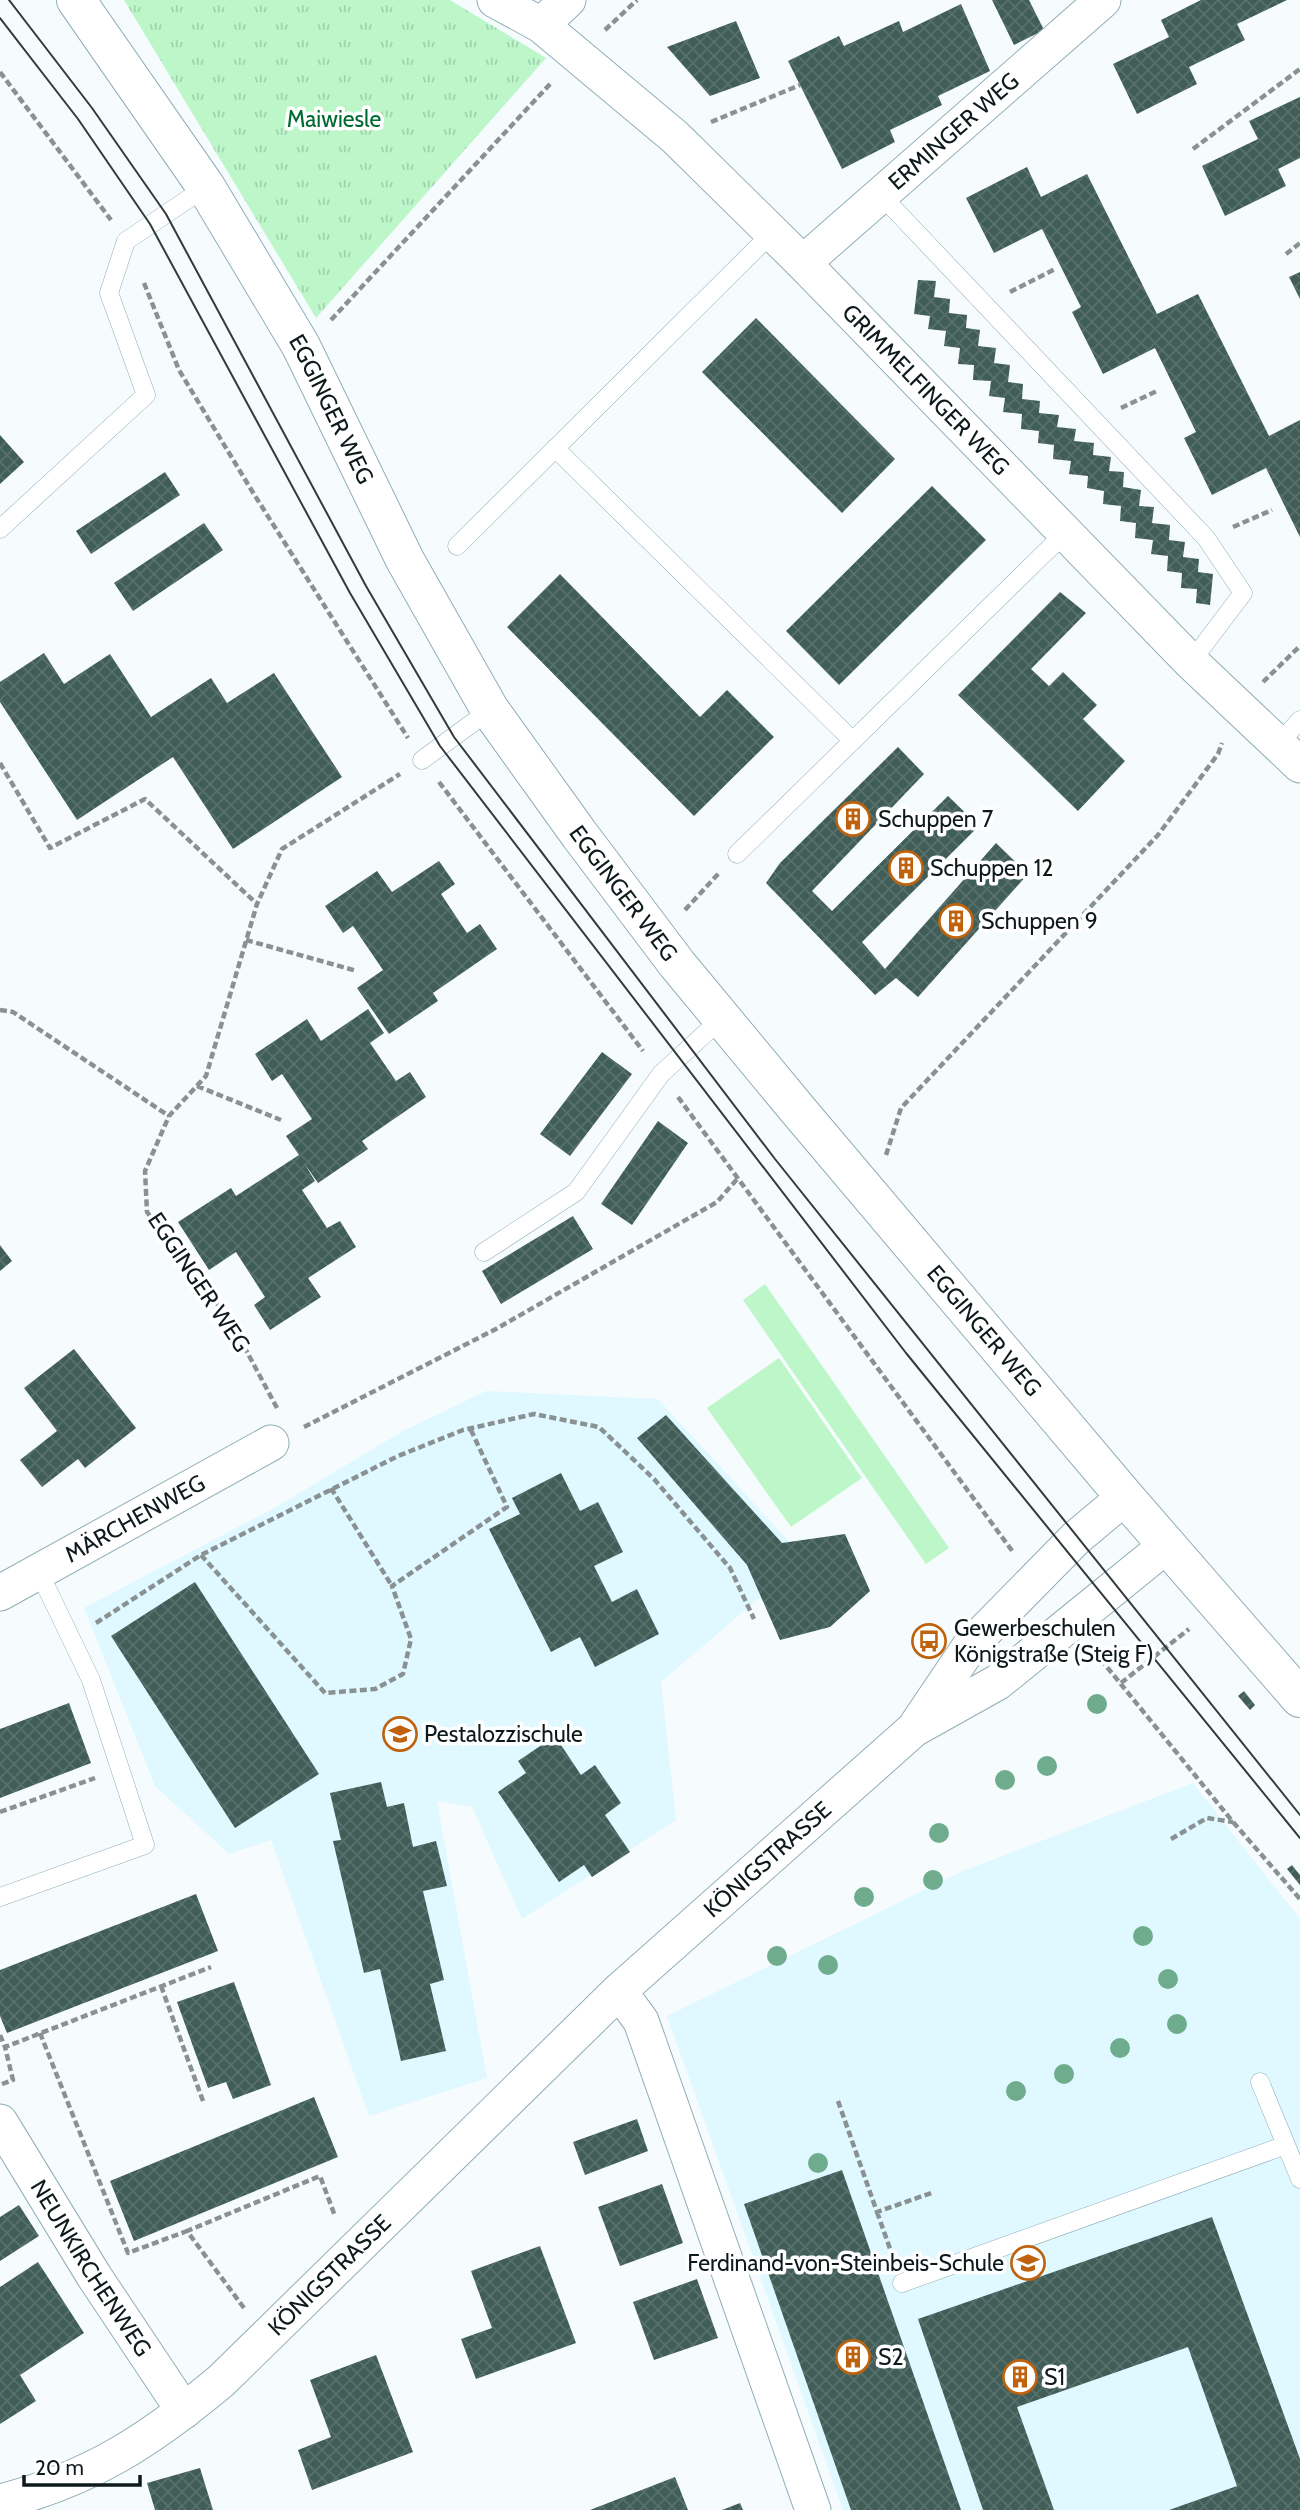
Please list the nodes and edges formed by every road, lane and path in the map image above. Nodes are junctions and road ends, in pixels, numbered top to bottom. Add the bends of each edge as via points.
1 (76, 0) edge
2 (495, 0) edge
3 (568, 0) edge
4 (1103, 0) edge
5 (541, 25) junction
6 (577, 55) junction
7 (1300, 69) edge
8 (0, 72) edge
9 (800, 85) dead end
10 (675, 137) junction
11 (1194, 149) dead end
12 (206, 187) junction
13 (880, 194) junction
14 (772, 233) junction
15 (126, 241) junction
16 (1300, 243) edge
17 (1286, 254) dead end
18 (803, 263) junction
19 (1055, 269) dead end
20 (985, 305) junction
21 (326, 326) dead end
22 (1157, 391) dead end
23 (1095, 421) junction
24 (555, 448) junction
25 (1272, 510) dead end
26 (0, 529) edge
27 (1064, 534) junction
28 (1206, 538) junction
29 (457, 546) dead end
30 (1300, 646) edge
31 (1191, 662) junction
32 (1237, 707) junction
33 (490, 710) junction
34 (1300, 720) edge
35 (853, 741) junction
36 (1289, 756) edge
37 (422, 760) joint
38 (0, 763) edge
39 (737, 854) joint
40 (257, 904) junction
41 (657, 939) junction
42 (246, 940) junction
43 (357, 971) dead end
44 (0, 1010) edge
45 (722, 1018) junction
46 (197, 1086) junction
47 (169, 1116) junction
48 (281, 1120) dead end
49 (738, 1178) dead end
50 (867, 1193) junction
51 (484, 1252) dead end
52 (275, 1404) dead end
53 (471, 1428) junction
54 (271, 1443) joint
55 (331, 1488) junction
56 (1125, 1497) junction
57 (1167, 1545) junction
58 (201, 1555) junction
59 (39, 1572) junction
60 (392, 1586) junction
61 (0, 1593) edge
62 (1219, 1605) junction
63 (754, 1619) dead end
64 (65, 1626) junction
65 (1121, 1683) dead end
66 (1300, 1698) edge
67 (915, 1729) junction
68 (121, 1768) junction
69 (0, 1812) edge
70 (1233, 1822) dead end
71 (1171, 1839) dead end
72 (0, 1897) edge
73 (211, 1967) dead end
74 (161, 1986) junction
75 (619, 1991) junction
76 (40, 2033) junction
77 (0, 2035) edge
78 (5, 2047) junction
79 (1260, 2082) dead end
80 (0, 2085) edge
81 (203, 2101) dead end
82 (838, 2101) dead end
83 (0, 2122) edge
84 (1286, 2145) junction
85 (1300, 2179) edge
86 (934, 2192) dead end
87 (877, 2212) junction
88 (187, 2231) junction
89 (351, 2256) junction
90 (902, 2283) joint
91 (267, 2339) junction
92 (184, 2412) junction
93 (40, 2501) edge
94 (0, 2502) edge
95 (813, 2510) edge

1 - 12 street, EGGINGER WEG
2 - 5 street, GRIMMELFINGER WEG
3 - 5 street
4 - 13 street, ERMINGER WEG
5 - 6 street, GRIMMELFINGER WEG
6 - 10 street, GRIMMELFINGER WEG
6 - 21 path
7 - 11 path
8 - 15 path
9 - 10 path
10 - 14 street, GRIMMELFINGER WEG
12 - 15 lane
12 - 33 street, EGGINGER WEG via 301,346 405,560
13 - 18 street, ERMINGER WEG
13 - 20 lane
14 - 18 street, GRIMMELFINGER WEG
14 - 24 lane
15 - 26 lane via 109,293 146,395
16 - 17 path
18 - 27 street, GRIMMELFINGER WEG
19 - 20 path
20 - 23 lane
22 - 23 path
23 - 28 lane
24 - 29 lane
24 - 35 lane
25 - 28 path
27 - 31 street, GRIMMELFINGER WEG
27 - 35 lane
28 - 31 lane via 1243,593
30 - 32 path
31 - 32 street, GRIMMELFINGER WEG
32 - 36 street, GRIMMELFINGER WEG
32 - 50 path via 1218,754 1158,835 901,1108
33 - 37 lane
33 - 41 street, EGGINGER WEG
34 - 36 lane
35 - 39 lane
37 - 40 path, EGGINGER WEG via 282,849
38 - 40 path via 50,848 145,799
39 - 41 path
40 - 42 path, EGGINGER WEG
41 - 45 street, EGGINGER WEG
42 - 43 path
42 - 46 path, EGGINGER WEG via 206,1076
44 - 47 path via 13,1012
45 - 50 street, EGGINGER WEG
45 - 51 lane via 660,1074 576,1192
46 - 47 path, EGGINGER WEG
46 - 48 path
47 - 52 path, EGGINGER WEG via 145,1171 147,1212 230,1322
49 - 54 path via 717,1202 496,1329
50 - 56 street, EGGINGER WEG
53 - 55 path
53 - 60 path via 507,1507
53 - 63 path via 534,1414 599,1427 654,1479 730,1568
54 - 59 street, MÄRCHENWEG
55 - 58 path
55 - 60 path
56 - 57 street, EGGINGER WEG
56 - 67 street, KÖNIGSTRASSE via 1076,1538 970,1646
57 - 62 street, EGGINGER WEG
57 - 67 street, KÖNIGSTRASSE via 998,1682
58 - 60 path via 325,1693 375,1689 404,1674 411,1639
58 - 64 path via 89,1628
59 - 61 street, MÄRCHENWEG
59 - 64 lane
62 - 65 path
62 - 66 street, EGGINGER WEG
64 - 68 lane via 91,1680
67 - 75 street, KÖNIGSTRASSE
68 - 69 path
68 - 72 lane via 145,1845
70 - 71 path via 1208,1818
73 - 74 path
74 - 76 path
74 - 81 path
75 - 89 street, KÖNIGSTRASSE
75 - 95 street via 641,2021
76 - 78 path
76 - 88 path via 128,2253
77 - 78 path
78 - 80 path via 13,2080
79 - 84 lane
82 - 87 path
83 - 92 street, NEUNKIRCHENWEG
84 - 85 lane
84 - 90 lane
86 - 87 path
87 - 90 path
88 - 89 path via 320,2176
88 - 91 path
89 - 91 street, KÖNIGSTRASSE
91 - 92 street, KÖNIGSTRASSE
92 - 93 street, KÖNIGSTRASSE via 113,2460
93 - 94 street, KÖNIGSTRASSE

